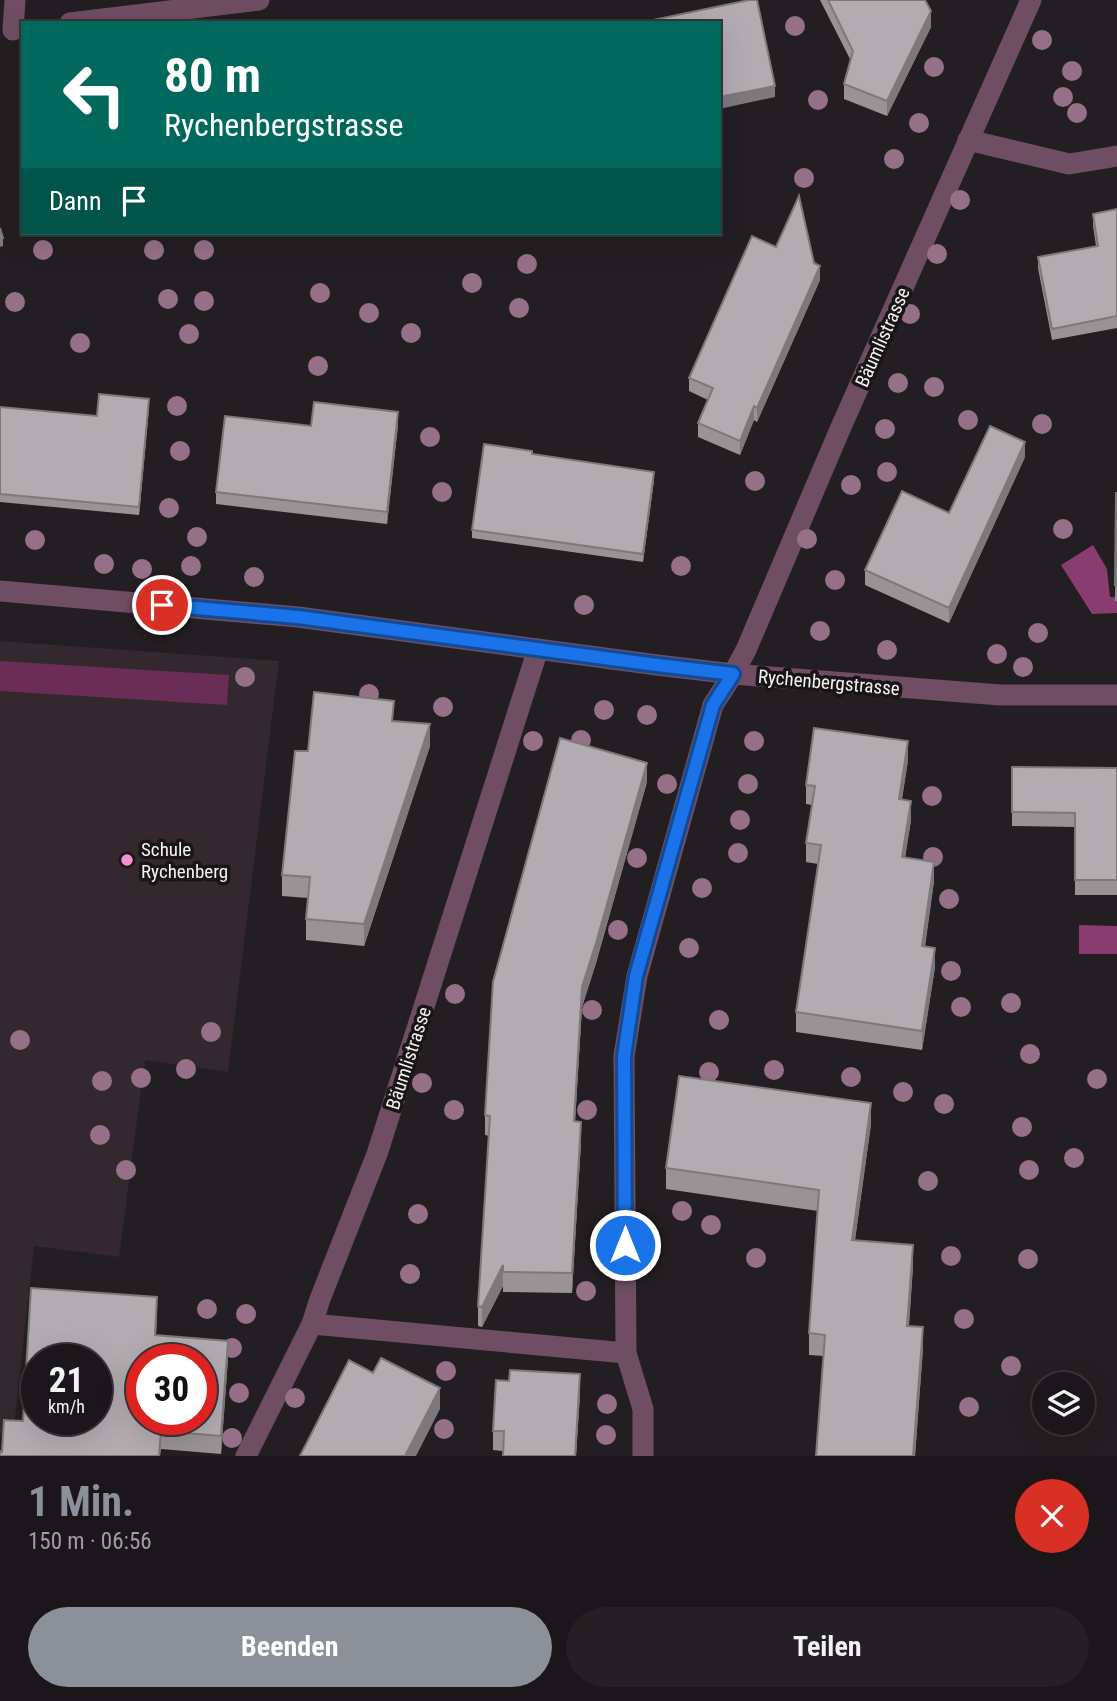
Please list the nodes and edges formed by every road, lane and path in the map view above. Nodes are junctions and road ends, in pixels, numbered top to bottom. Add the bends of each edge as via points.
1 (15, 0) edge
2 (259, 0) edge
3 (1031, 0) edge
4 (86, 21) edge
5 (12, 31) edge
6 (968, 140) junction
7 (1117, 156) edge
8 (0, 591) edge
9 (538, 649) junction
10 (733, 674) junction
11 (1117, 695) edge
12 (312, 1324) junction
13 (626, 1353) junction
14 (246, 1456) edge
15 (643, 1456) edge

1 - 5 street
2 - 4 street
3 - 6 street, Bäumlistrasse
6 - 7 street via 1069,164
6 - 10 street, Bäumlistrasse
8 - 9 street, Rychenbergstrasse via 298,617
9 - 10 street, Rychenbergstrasse
9 - 12 street, Bäumlistrasse via 377,1154
10 - 11 street, Rychenbergstrasse via 1000,695
10 - 13 street, Bäumlistrasse via 713,705 636,976 624,1056
12 - 13 street
12 - 14 street, Bäumlistrasse
13 - 15 street, Bäumlistrasse via 643,1409

